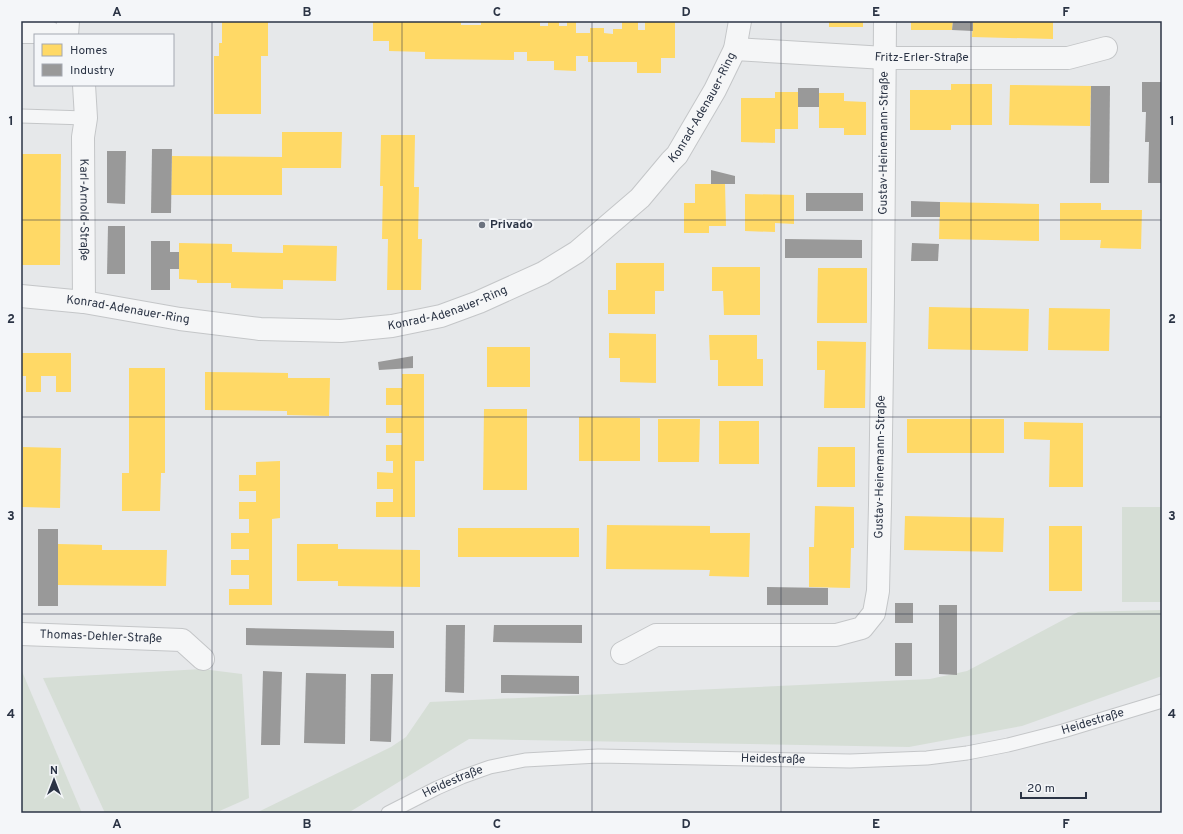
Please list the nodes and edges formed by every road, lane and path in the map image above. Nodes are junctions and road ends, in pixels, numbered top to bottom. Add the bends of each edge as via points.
1 (68, 21) edge
2 (740, 21) edge
3 (886, 21) edge
4 (21, 32) edge
5 (52, 34) edge
6 (67, 34) edge
7 (1106, 48) dead end
8 (735, 49) junction
9 (884, 58) junction
10 (84, 86) edge
11 (21, 116) edge
12 (86, 118) junction
13 (21, 296) edge
14 (84, 302) junction
15 (21, 634) edge
16 (622, 653) dead end
17 (203, 659) dead end
18 (1162, 701) edge
19 (388, 813) edge

1 - 6 street
2 - 8 street, Konrad-Adenauer-Ring
3 - 9 street, Gustav-Heinemann-Straße
4 - 5 street
7 - 9 street, Fritz-Erler-Straße via 1068,58
8 - 9 street, Fritz-Erler-Straße
8 - 14 street, Konrad-Adenauer-Ring via 715,90 677,155 640,198 577,252 543,273 479,302 427,319 392,326 341,331 260,330
9 - 16 street, Gustav-Heinemann-Straße via 880,505 878,591 874,613 862,628 836,635 656,635
10 - 12 street, Karl-Arnold-Straße
11 - 12 lane
12 - 14 street, Karl-Arnold-Straße via 83,138
13 - 14 street, Konrad-Adenauer-Ring
15 - 17 street, Thomas-Dehler-Straße via 182,640
18 - 19 lane, Heidestraße via 1008,746 927,758 850,761 598,756 525,760 490,767 462,777

